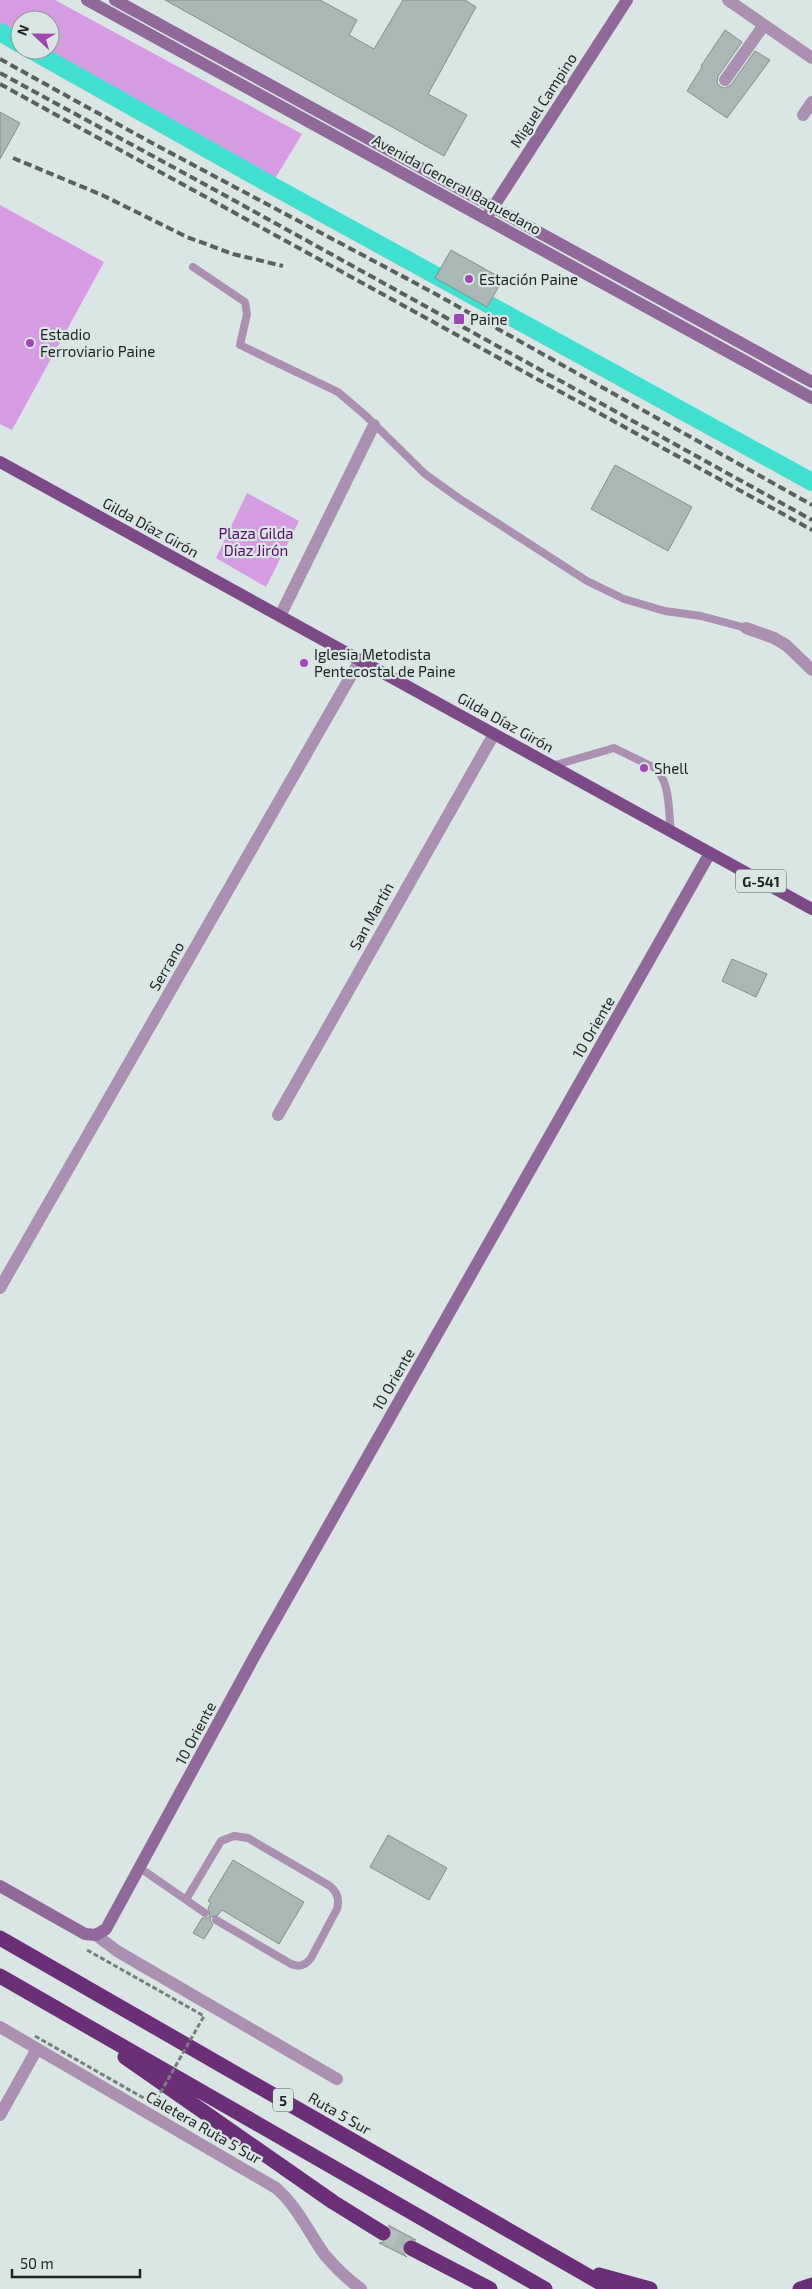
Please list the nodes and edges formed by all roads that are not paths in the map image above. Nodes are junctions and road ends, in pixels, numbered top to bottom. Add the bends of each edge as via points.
1 (87, 0) edge
2 (115, 0) edge
3 (627, 0) edge
4 (728, 0) edge
5 (764, 25) junction
6 (812, 58) edge
7 (725, 80) dead end
8 (812, 102) edge
9 (803, 115) dead end
10 (494, 206) junction
11 (487, 219) junction
12 (192, 267) dead end
13 (812, 382) edge
14 (812, 398) edge
15 (374, 425) junction
16 (0, 462) edge
17 (280, 616) junction
18 (746, 628) joint
19 (360, 660) junction
20 (812, 670) edge
21 (494, 734) junction
22 (552, 766) junction
23 (670, 831) junction
24 (710, 853) junction
25 (812, 910) edge
26 (278, 1115) dead end
27 (0, 1288) edge
28 (140, 1868) junction
29 (0, 1886) edge
30 (186, 1898) junction
31 (205, 1913) dead end
32 (216, 1920) dead end
33 (96, 1935) junction
34 (0, 1938) edge
35 (0, 1976) edge
36 (56, 2008) junction
37 (0, 2027) edge
38 (36, 2043) junction
39 (337, 2079) dead end
40 (0, 2115) edge
41 (384, 2233) tunnel mouth
42 (411, 2248) tunnel mouth
43 (565, 2262) junction
44 (812, 2285) edge
45 (361, 2289) edge
46 (490, 2289) edge
47 (546, 2289) edge
48 (611, 2289) edge
49 (650, 2289) edge
50 (800, 2289) edge

1 - 11 main road, Avenida General Baquedano
2 - 10 main road, Avenida General Baquedano
3 - 10 main road, Miguel Campino
4 - 5 street
5 - 6 street
5 - 7 street
8 - 9 street
10 - 11 main road, Miguel Campino
10 - 13 main road, Avenida General Baquedano
11 - 14 main road, Avenida General Baquedano
12 - 15 lane via 245,302 247,314 240,345 338,392
15 - 17 street
15 - 18 lane via 425,474 587,581 624,599
16 - 17 main road, Gilda Díaz Girón
17 - 19 main road, Gilda Díaz Girón
18 - 20 street via 786,645
19 - 21 main road, Gilda Díaz Girón
19 - 27 street, Serrano
21 - 22 main road, Gilda Díaz Girón
21 - 26 street, San Martín
22 - 23 main road, Gilda Díaz Girón
22 - 23 lane via 614,748 653,767 664,779
23 - 24 main road, Gilda Díaz Girón
24 - 25 main road, Gilda Díaz Girón / G-541
24 - 28 main road, 10 Oriente via 259,1648
28 - 30 lane
28 - 33 main road, 10 Oriente via 106,1929
29 - 33 main road via 79,1931
30 - 31 lane
30 - 32 lane via 220,1841 234,1836 248,1838 330,1886 339,1901 311,1958 299,1966
33 - 39 street via 117,1951
34 - 43 highway, Ruta 5 Sur / 5
35 - 36 highway, 5
36 - 41 highway via 333,2202
36 - 47 highway, 5
37 - 38 street, Caletera Ruta 5 Sur
38 - 40 street
38 - 45 street, Caletera Ruta 5 Sur via 276,2188 293,2206 324,2254
42 - 46 highway
43 - 48 highway, Ruta 5 Sur / 5
43 - 49 highway
44 - 50 highway

